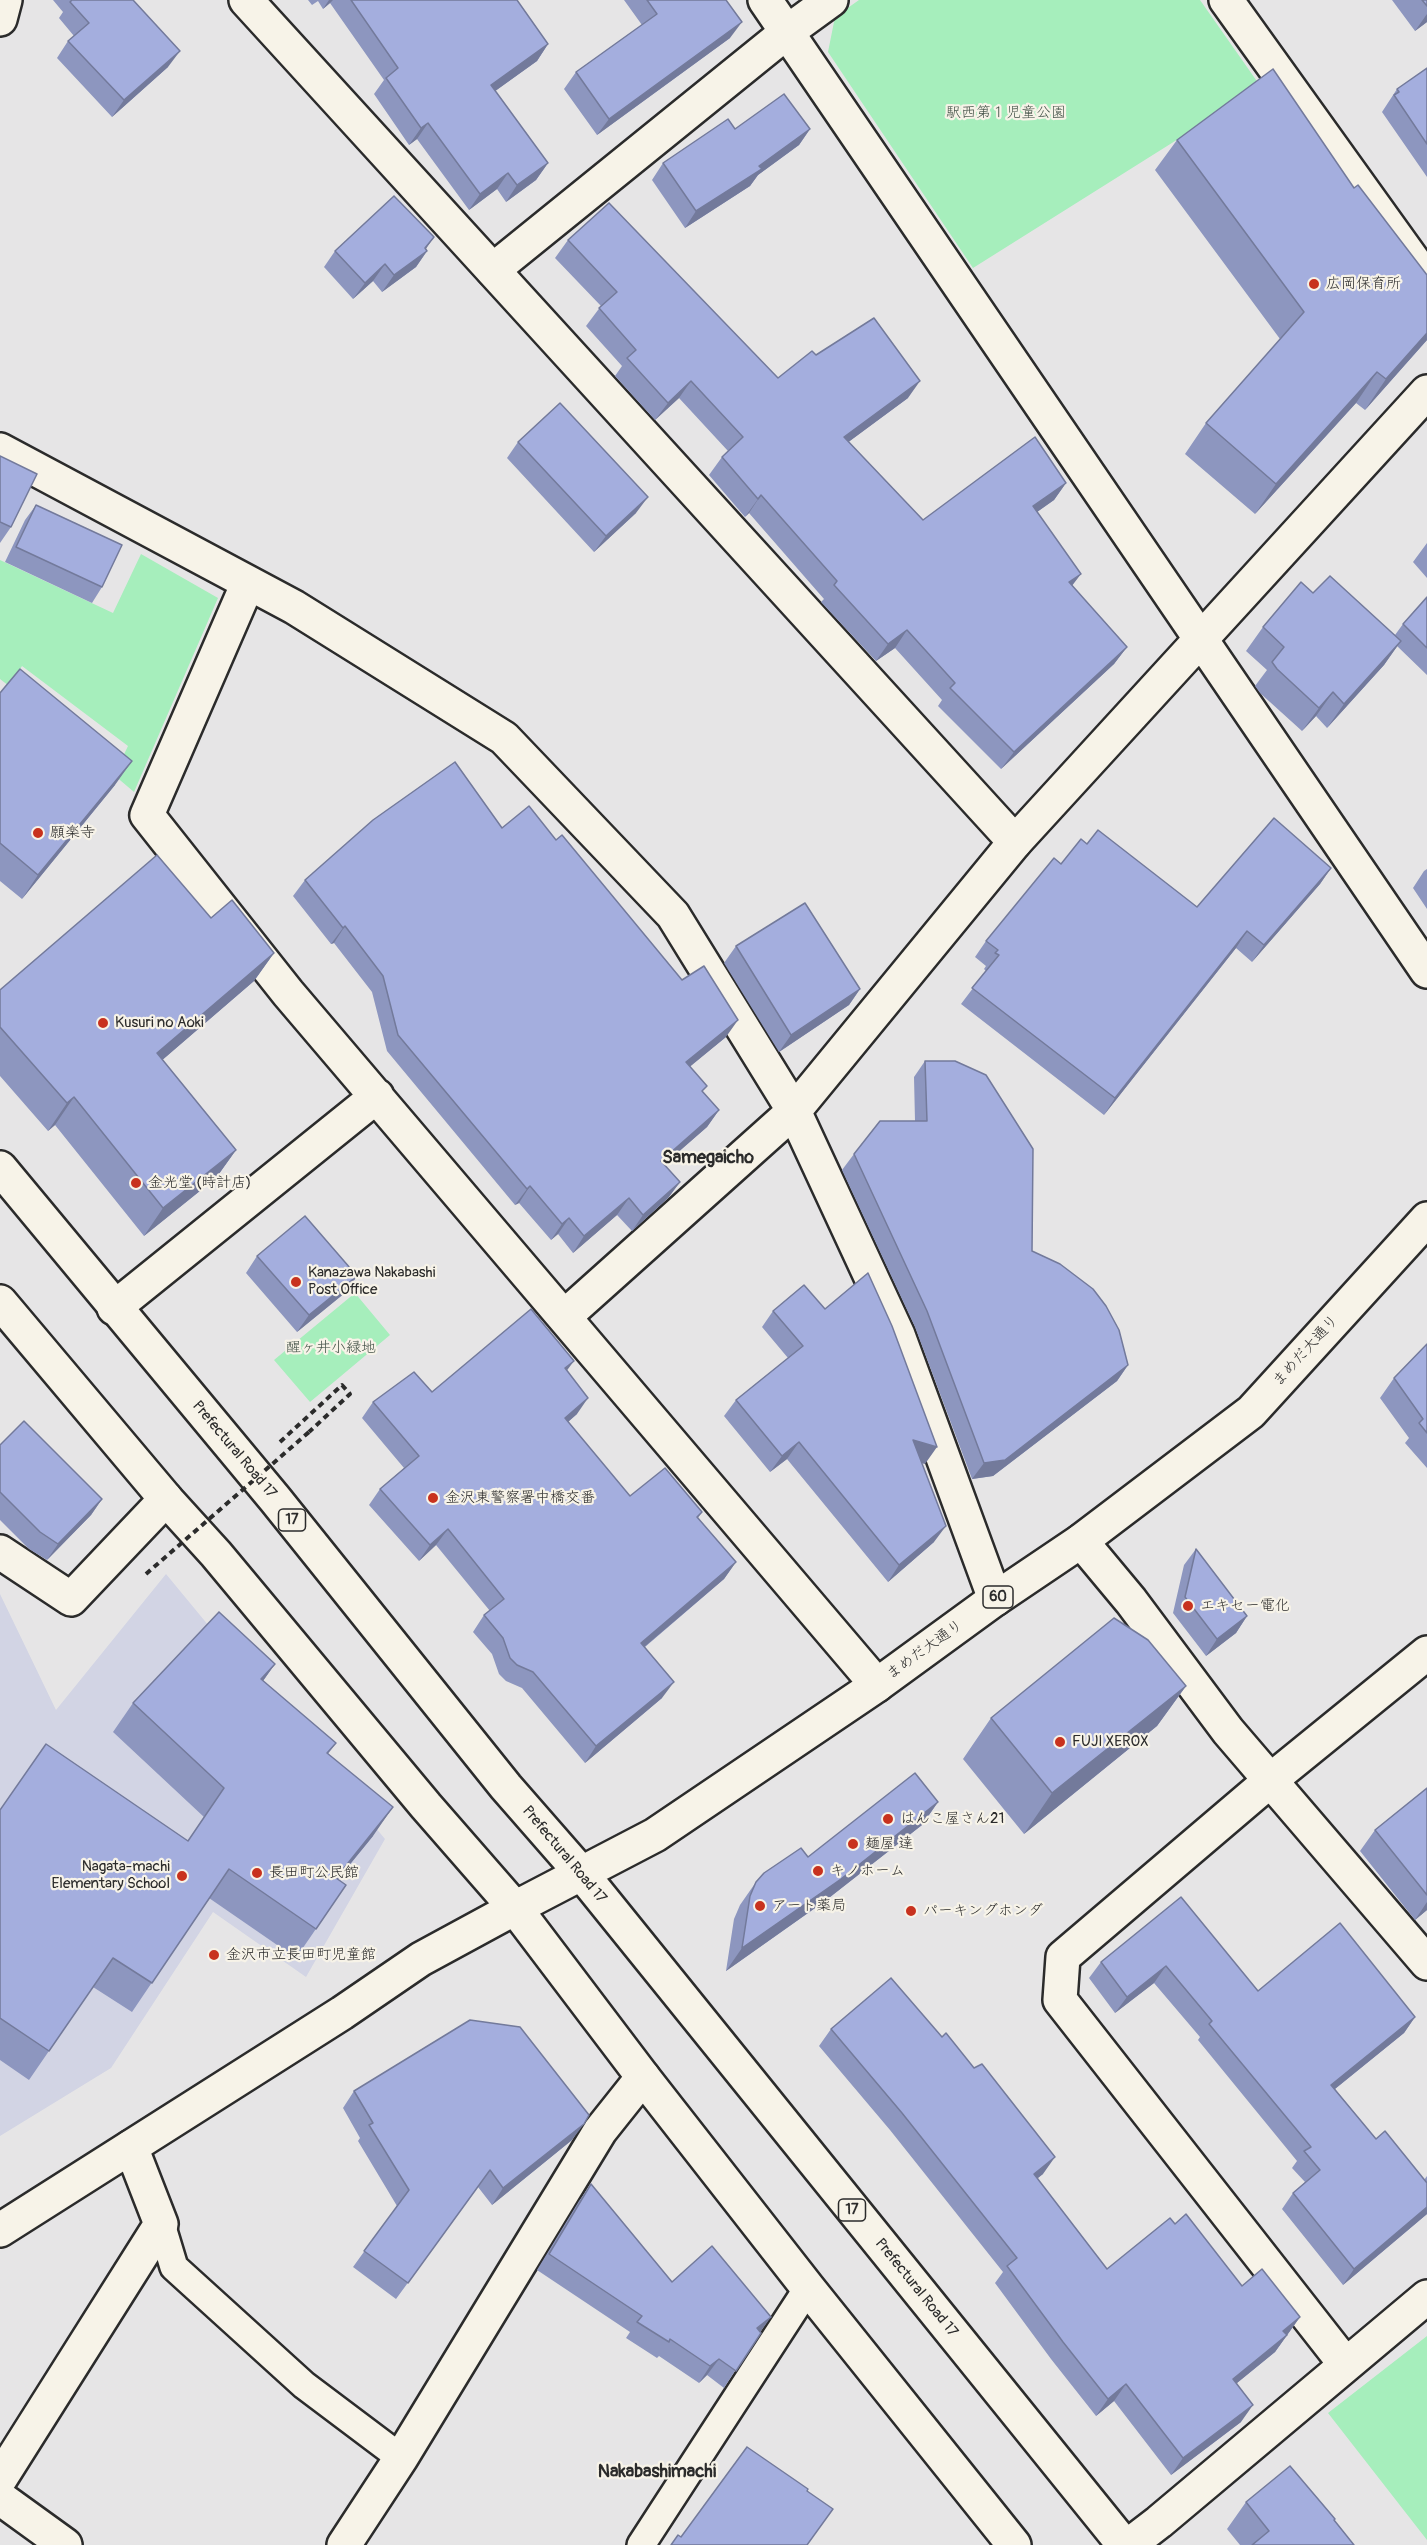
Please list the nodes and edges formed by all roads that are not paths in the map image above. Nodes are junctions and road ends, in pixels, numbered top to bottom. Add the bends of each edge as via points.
1 (5, 0) edge
2 (246, 0) edge
3 (765, 0) edge
4 (831, 0) edge
5 (1226, 0) edge
6 (0, 19) edge
7 (787, 32) junction
8 (493, 270) junction
9 (1427, 280) edge
10 (1427, 392) edge
11 (0, 450) edge
12 (248, 583) junction
13 (1201, 639) junction
14 (1015, 842) junction
15 (1427, 971) edge
16 (377, 1096) junction
17 (794, 1111) junction
18 (0, 1168) edge
19 (1427, 1219) edge
20 (0, 1302) edge
21 (114, 1308) junction
22 (564, 1317) junction
23 (166, 1499) junction
24 (1081, 1541) junction
25 (0, 1552) edge
26 (995, 1599) junction
27 (1427, 1653) edge
28 (877, 1685) junction
29 (1272, 1779) junction
30 (582, 1874) junction
31 (516, 1908) junction
32 (1427, 1964) edge
33 (643, 2077) junction
34 (131, 2147) junction
35 (160, 2224) junction
36 (0, 2230) edge
37 (808, 2288) junction
38 (1427, 2297) edge
39 (1347, 2365) junction
40 (401, 2457) junction
41 (0, 2479) edge
42 (0, 2498) edge
43 (65, 2545) edge
44 (344, 2545) edge
45 (641, 2545) edge
46 (1014, 2545) edge
47 (1124, 2545) edge
48 (1129, 2545) edge

1 - 6 street
2 - 8 street
3 - 7 street
4 - 7 street
5 - 9 street
7 - 8 street
7 - 13 street
8 - 14 street
10 - 13 street
11 - 12 street
12 - 16 street via 147,815 288,993
12 - 17 street via 294,607 504,738 673,915
13 - 14 street
13 - 15 street
14 - 17 street
16 - 21 street
16 - 22 street
17 - 22 street
17 - 26 street via 898,1335
18 - 21 street, Prefectural Road 17 / 17
19 - 24 street, まめだ大通り / 60 via 1251,1412
20 - 23 street
21 - 30 street, Prefectural Road 17 / 17
22 - 28 street
23 - 25 street via 71,1599
23 - 31 street
24 - 26 street, まめだ大通り / 60
24 - 29 street via 1228,1731
26 - 28 street, まめだ大通り / 60
27 - 29 street
28 - 30 street, まめだ大通り / 60 via 655,1835
29 - 32 street
29 - 39 street via 1064,1957 1060,2000
30 - 31 street, まめだ大通り / 60
30 - 47 street, Prefectural Road 17 / 17
31 - 33 street
31 - 34 street, まめだ大通り via 421,1959
33 - 37 street
33 - 40 street via 600,2131
34 - 35 street
34 - 36 street, まめだ大通り
35 - 40 lane via 174,2267 304,2385
35 - 41 street
37 - 45 lane
37 - 46 street
38 - 39 street
39 - 48 street
40 - 44 street
42 - 43 street

